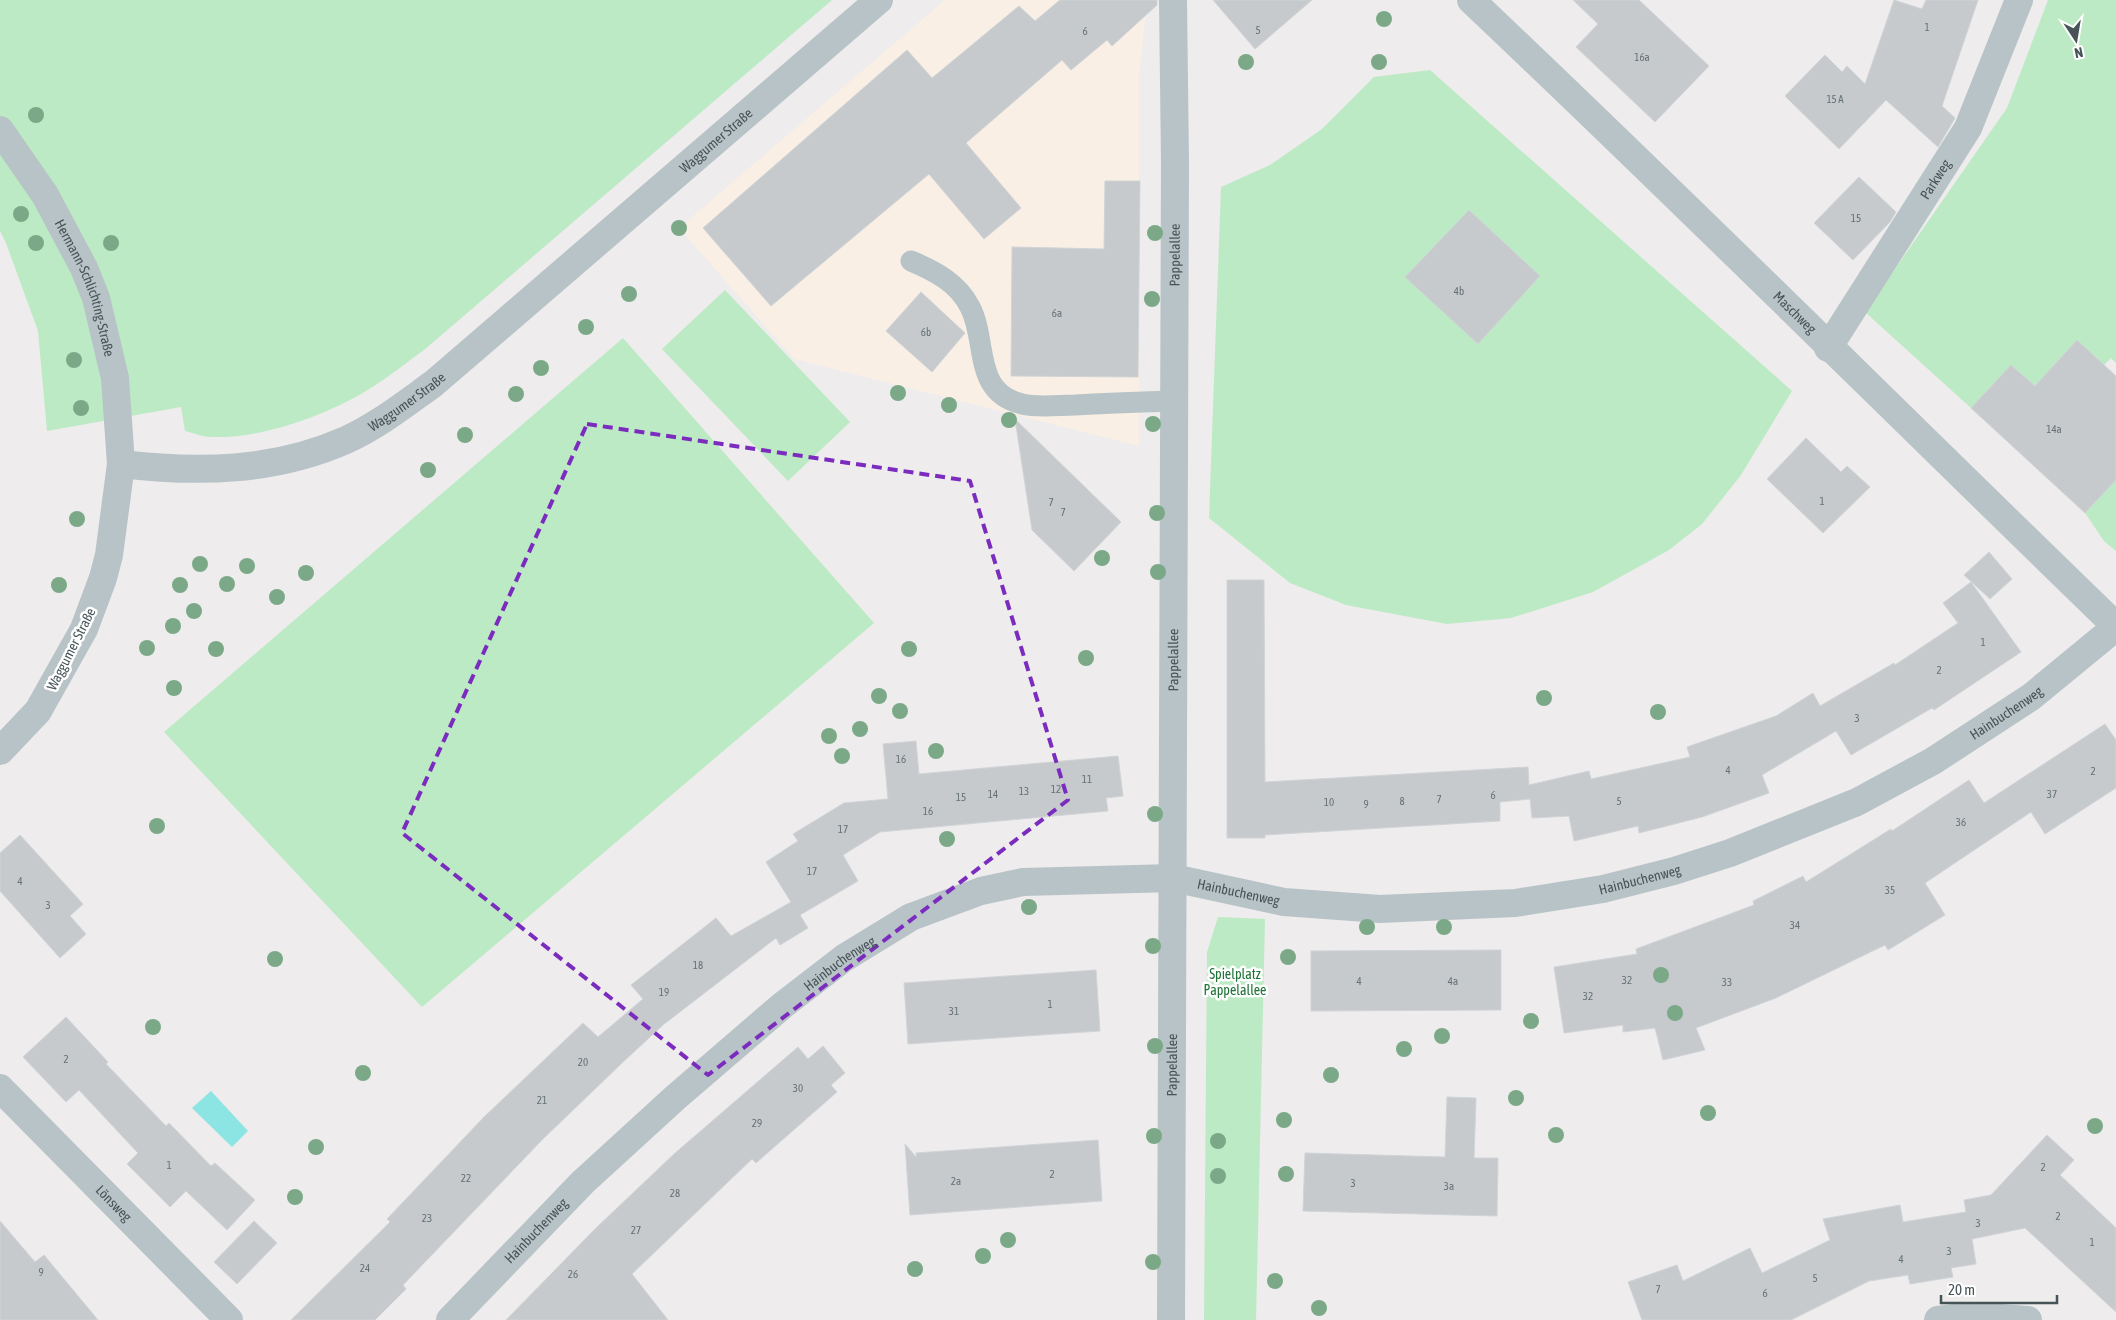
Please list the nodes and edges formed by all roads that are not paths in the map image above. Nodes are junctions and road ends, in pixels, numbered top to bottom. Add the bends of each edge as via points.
1 (879, 0) edge
2 (1173, 0) edge
3 (1471, 0) edge
4 (2019, 0) edge
5 (0, 130) edge
6 (911, 262) dead end
7 (1828, 348) junction
8 (1174, 401) junction
9 (121, 464) junction
10 (2116, 627) edge
11 (0, 751) edge
12 (1173, 878) junction
13 (0, 1088) edge
14 (229, 1320) edge
15 (450, 1320) edge
16 (1171, 1320) edge
17 (1938, 1320) edge
18 (2028, 1320) edge

1 - 9 street, Waggumer Straße via 433,384 376,423 347,440 267,464 227,470
2 - 8 street, Pappelallee
3 - 7 street, Maschweg via 1667,186
4 - 7 street, Parkweg via 1968,128
5 - 9 street, Hermann-Schlichting-Straße via 45,195 84,268 96,298 115,378
6 - 8 lane via 948,280 970,305 978,323 983,364 989,380 1011,400 1038,406
7 - 10 street, Maschweg
8 - 12 street, Pappelallee
9 - 11 street, Waggumer Straße via 108,555 84,629 38,711
10 - 12 street, Hainbuchenweg via 2031,696 1934,761 1857,802 1784,833 1674,871 1602,889 1514,903 1380,910 1284,902
12 - 15 street, Hainbuchenweg via 1024,882 982,891 911,917 852,953 783,1005 584,1182
12 - 16 street, Pappelallee
13 - 14 street, Lönsweg
17 - 18 street via 1971,1316

